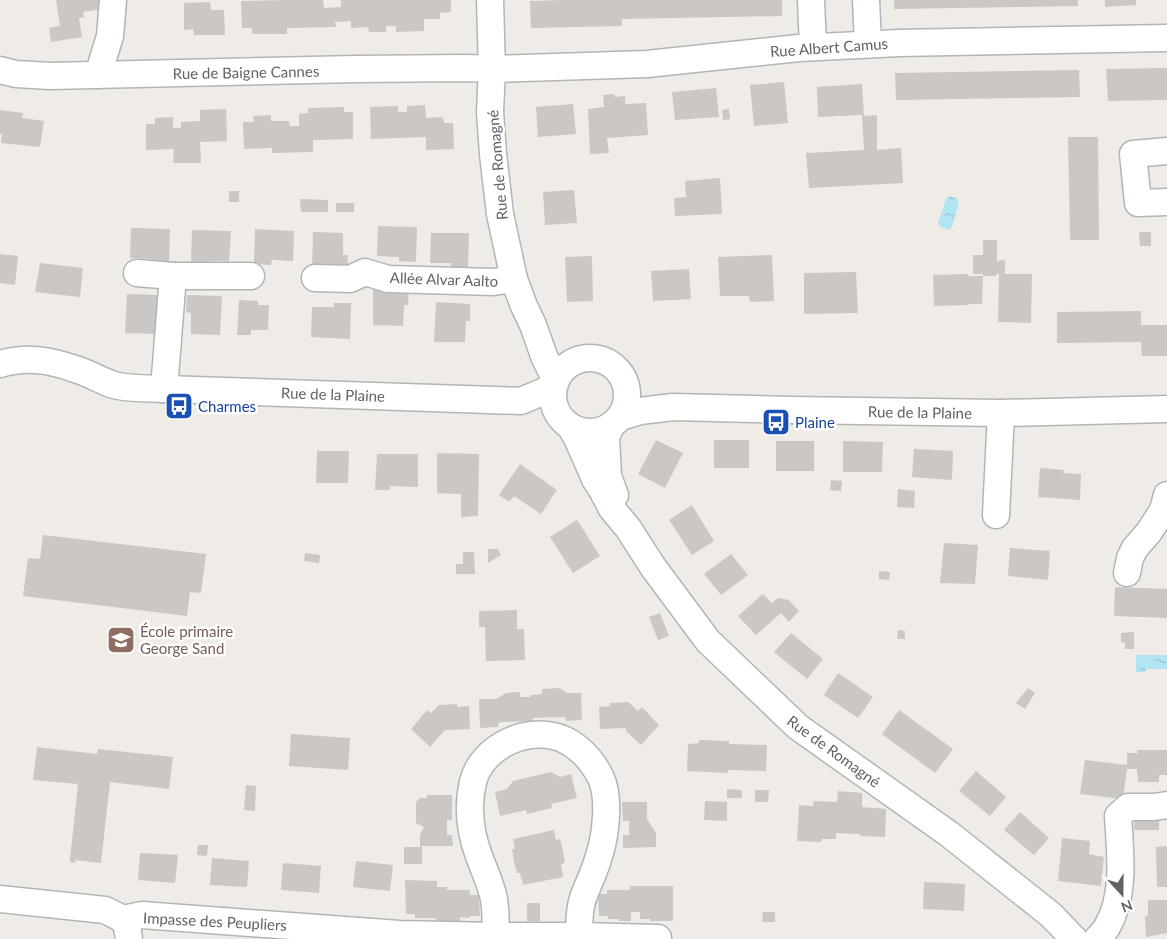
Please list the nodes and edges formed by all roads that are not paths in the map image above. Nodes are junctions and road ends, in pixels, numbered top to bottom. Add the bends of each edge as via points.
1 (113, 0) edge
2 (490, 0) edge
3 (811, 0) edge
4 (866, 0) edge
5 (1167, 38) edge
6 (868, 44) junction
7 (813, 47) junction
8 (492, 69) junction
9 (0, 70) edge
10 (98, 75) junction
11 (1167, 151) edge
12 (1167, 202) edge
13 (137, 274) dead end
14 (173, 276) junction
15 (251, 276) dead end
16 (316, 278) dead end
17 (514, 279) junction
18 (532, 325) junction
19 (588, 358) junction
20 (0, 364) edge
21 (625, 381) junction
22 (555, 384) junction
23 (164, 389) junction
24 (521, 400) junction
25 (673, 406) junction
26 (1167, 410) edge
27 (1001, 413) junction
28 (615, 421) junction
29 (566, 422) junction
30 (1167, 495) edge
31 (996, 515) dead end
32 (628, 528) junction
33 (1127, 573) dead end
34 (1167, 805) edge
35 (0, 899) edge
36 (126, 929) edge
37 (495, 936) junction
38 (579, 936) junction
39 (658, 938) edge
40 (1074, 939) edge
41 (1097, 939) edge

1 - 10 street via 110,36
2 - 8 street, Rue de Romagné
3 - 7 street
4 - 6 street
5 - 6 street, Rue Albert Camus
6 - 7 street, Rue Albert Camus
7 - 8 street, Rue Albert Camus via 647,64
8 - 10 street, Rue de Baigne Cannes
8 - 17 street, Rue de Romagné via 490,112 494,163 500,214
9 - 10 street, Rue de Baigne Cannes via 50,76
11 - 12 street via 1133,154 1138,203
13 - 14 street
14 - 15 street
14 - 23 street
16 - 17 street, Allée Alvar Aalto via 350,279 365,272 388,279 493,282
17 - 18 street, Rue de Romagné
18 - 19 street, Rue de Romagné via 556,344
18 - 22 street, Rue de Romagné
19 - 21 street via 610,363
19 - 22 street via 569,365
20 - 23 street, Rue de la Plaine via 14,360 43,360 117,386
21 - 25 street, Rue de la Plaine via 643,394
21 - 28 street via 626,406
22 - 24 street, Rue de la Plaine
22 - 29 street via 554,404
23 - 24 street, Rue de la Plaine
24 - 29 street, Rue de la Plaine
25 - 27 street, Rue de la Plaine
25 - 28 street, Rue de la Plaine via 640,411
26 - 27 street, Rue de la Plaine
27 - 31 street
28 - 29 street via 601,430 590,432
28 - 32 street, Rue de Romagné via 606,438 608,476
29 - 32 street, Rue de Romagné via 577,438 594,479
30 - 33 street via 1163,510 1135,548
32 - 40 street, Rue de Romagné via 708,641 798,727 949,834 1051,915
34 - 41 street via 1128,807 1118,816 1121,869 1116,908 1107,928
35 - 36 street via 105,910
36 - 37 street, Impasse des Peupliers via 142,915 399,934
37 - 38 street, Impasse des Peupliers
37 - 38 street via 494,898 472,836 469,818 473,780 481,764 507,742 539,735 566,740 592,761 602,780 606,799 603,841 582,900
38 - 39 street, Impasse des Peupliers

